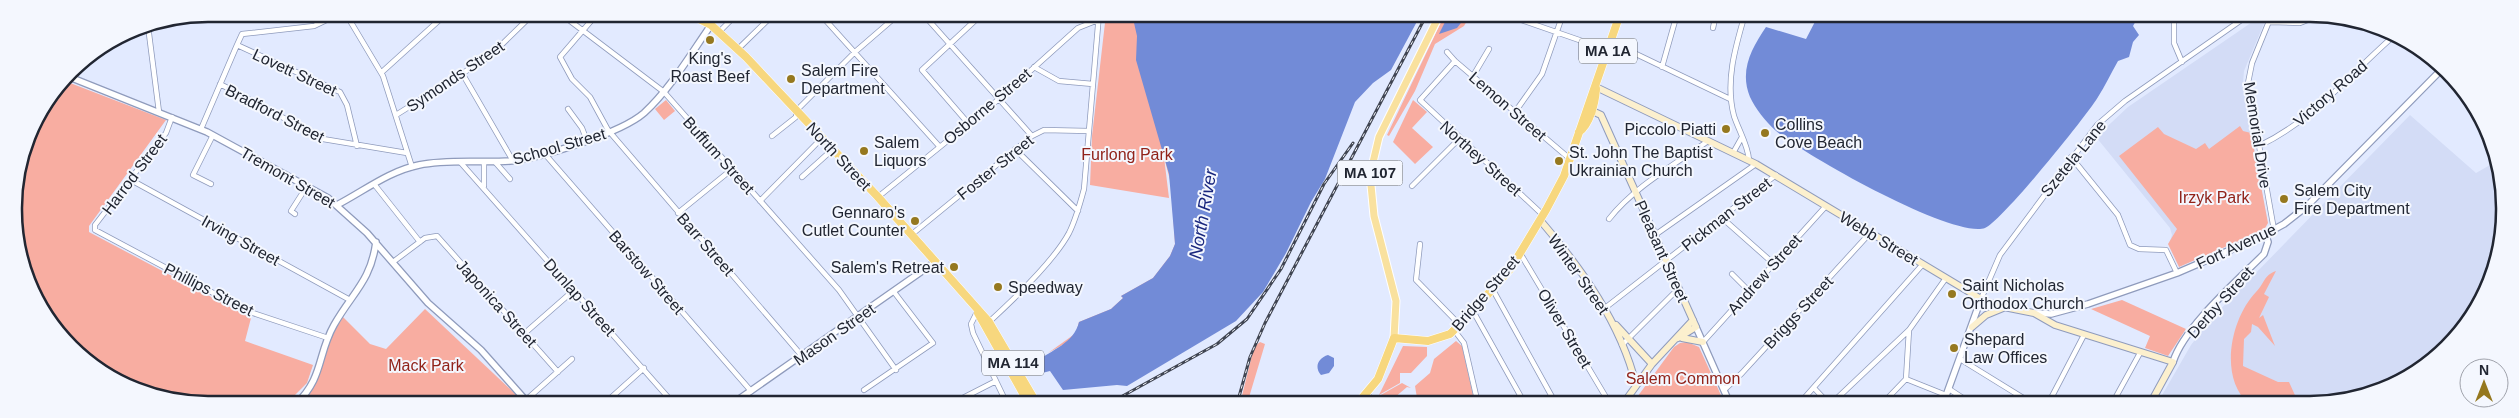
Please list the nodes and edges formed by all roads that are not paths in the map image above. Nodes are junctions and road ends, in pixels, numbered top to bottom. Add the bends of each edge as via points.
1 (322, 22) edge
2 (351, 22) edge
3 (437, 22) edge
4 (525, 22) edge
5 (571, 22) edge
6 (590, 22) edge
7 (705, 22) edge
8 (712, 22) edge
9 (730, 22) edge
10 (766, 22) edge
11 (827, 22) edge
12 (890, 22) edge
13 (930, 22) edge
14 (973, 22) edge
15 (1093, 22) edge
16 (1098, 22) edge
17 (1436, 22) edge
18 (1526, 22) edge
19 (1560, 22) edge
20 (1617, 22) edge
21 (1675, 22) edge
22 (1714, 22) edge
23 (1744, 22) edge
24 (2174, 22) edge
25 (2239, 22) edge
26 (2270, 22) joint
27 (2303, 22) edge
28 (711, 25) junction
29 (1713, 28) dead end
30 (583, 31) junction
31 (149, 32) edge
32 (719, 32) junction
33 (1557, 33) junction
34 (2389, 41) edge
35 (1611, 42) junction
36 (949, 43) junction
37 (237, 45) junction
38 (738, 49) junction
39 (1489, 49) dead end
40 (1608, 50) junction
41 (855, 52) junction
42 (1447, 52) dead end
43 (1455, 62) junction
44 (2182, 62) junction
45 (1034, 67) junction
46 (1662, 67) junction
47 (382, 72) junction
48 (462, 73) junction
49 (2438, 73) edge
50 (1473, 76) junction
51 (75, 79) edge
52 (220, 84) junction
53 (1093, 84) junction
54 (1596, 88) junction
55 (664, 92) junction
56 (999, 99) junction
57 (1730, 99) junction
58 (568, 109) dead end
59 (1588, 109) junction
60 (797, 110) junction
61 (159, 112) junction
62 (1515, 112) junction
63 (396, 115) junction
64 (172, 117) junction
65 (968, 123) junction
66 (200, 129) junction
67 (1089, 131) junction
68 (612, 132) junction
69 (213, 135) junction
70 (772, 136) dead end
71 (1032, 136) junction
72 (1742, 136) junction
73 (822, 138) junction
74 (1460, 138) junction
75 (588, 141) junction
76 (1708, 141) junction
77 (357, 146) junction
78 (939, 146) junction
79 (2259, 146) junction
80 (833, 149) junction
81 (1015, 150) junction
82 (408, 153) junction
83 (544, 153) junction
84 (1733, 153) junction
85 (2071, 157) junction
86 (1570, 159) junction
87 (1749, 160) junction
88 (513, 161) junction
89 (461, 162) junction
90 (484, 162) junction
91 (495, 162) junction
92 (1756, 164) junction
93 (412, 167) junction
94 (731, 170) junction
95 (1776, 175) junction
96 (802, 177) dead end
97 (510, 179) dead end
98 (131, 180) junction
99 (211, 184) dead end
100 (374, 184) junction
101 (307, 186) junction
102 (1412, 186) dead end
103 (486, 190) junction
104 (1636, 192) junction
105 (878, 197) junction
106 (760, 201) junction
107 (337, 205) junction
108 (1826, 206) junction
109 (1078, 211) junction
110 (678, 213) junction
111 (295, 214) dead end
112 (1721, 217) junction
113 (1542, 218) junction
114 (1609, 219) dead end
115 (96, 230) joint
116 (2274, 230) junction
117 (1871, 232) junction
118 (911, 234) junction
119 (2265, 234) junction
120 (1655, 235) junction
121 (376, 242) junction
122 (420, 242) junction
123 (1420, 244) dead end
124 (1520, 253) junction
125 (1667, 261) junction
126 (393, 262) junction
127 (935, 262) junction
128 (1774, 264) junction
129 (1923, 264) junction
130 (2177, 273) junction
131 (1732, 274) dead end
132 (1946, 278) junction
133 (1679, 288) junction
134 (574, 290) junction
135 (1493, 290) junction
136 (1749, 291) junction
137 (894, 292) junction
138 (1981, 299) junction
139 (350, 300) junction
140 (1605, 308) junction
141 (2005, 308) junction
142 (978, 311) junction
143 (1473, 311) junction
144 (2034, 313) junction
145 (858, 316) junction
146 (1611, 320) junction
147 (1693, 320) junction
148 (986, 325) junction
149 (1696, 327) junction
150 (1972, 327) junction
151 (1457, 328) junction
152 (1909, 330) junction
153 (524, 333) junction
154 (2084, 335) junction
155 (328, 338) junction
156 (1394, 338) junction
157 (1678, 338) junction
158 (1628, 339) junction
159 (1703, 342) junction
160 (1622, 345) junction
161 (2140, 353) junction
162 (802, 356) junction
163 (572, 359) dead end
164 (1960, 359) junction
165 (2173, 362) junction
166 (1652, 364) junction
167 (644, 368) junction
168 (896, 370) junction
169 (558, 372) junction
170 (1906, 379) junction
171 (996, 381) junction
172 (1636, 385) junction
173 (1814, 388) junction
174 (864, 390) dead end
175 (1724, 390) junction
176 (751, 391) junction
177 (1948, 392) junction
178 (1367, 394) edge
179 (304, 396) edge
180 (522, 396) edge
181 (533, 396) edge
182 (613, 396) edge
183 (667, 396) edge
184 (744, 396) edge
185 (967, 396) edge
186 (1003, 396) edge
187 (1025, 396) edge
188 (1033, 396) edge
189 (1476, 396) edge
190 (1521, 396) edge
191 (1552, 396) edge
192 (1605, 396) edge
193 (1628, 396) edge
194 (1727, 396) edge
195 (1806, 396) edge
196 (1822, 396) edge
197 (1839, 396) edge
198 (1890, 396) edge
199 (1946, 396) edge
200 (1956, 396) edge
201 (2020, 396) edge
202 (2052, 396) edge
203 (2116, 396) edge
204 (2154, 396) edge

1 - 37 street via 314,26 242,34
2 - 47 street
3 - 47 street
4 - 48 street, Symonds Street via 503,45
5 - 30 street, Buffum Street
6 - 30 street
7 - 28 highway, North Street / MA 114
8 - 28 street
9 - 32 street
10 - 38 street
11 - 41 street
12 - 41 street
13 - 36 street
14 - 36 street
15 - 45 street, Osborne Street via 1078,28
16 - 53 street
17 - 156 main road, MA 107 via 1379,137 1370,175 1374,216 1396,301
18 - 33 street
19 - 33 street
20 - 35 highway, Bridge Street / MA 1A
21 - 46 street
22 - 29 street
23 - 57 street via 1733,59
24 - 44 street via 2174,43
25 - 44 street, Szetela Lane
26 - 27 street
26 - 79 street, Memorial Drive via 2252,63 2248,83
28 - 32 highway, North Street / MA 114
28 - 55 street, School Street
30 - 55 street, Buffum Street
30 - 68 street, Barr Street via 560,57 569,75 586,90
31 - 61 street
32 - 38 highway, North Street / MA 114
33 - 40 street
33 - 62 street via 1542,74
34 - 79 street, Victory Road via 2324,103
35 - 40 highway, Bridge Street / MA 1A
35 - 46 street
36 - 56 street
36 - 65 street via 922,70
37 - 52 street, Lovett Street
37 - 77 street, Lovett Street via 340,92
38 - 60 highway, North Street / MA 114
39 - 50 street
40 - 54 highway, Bridge Street / MA 1A
41 - 60 street
41 - 78 street
42 - 43 street, Lemon Street
43 - 50 street, Lemon Street
43 - 74 street, Northey Street via 1420,100
44 - 85 street, Szetela Lane via 2107,116
45 - 53 street via 1059,81
45 - 56 street, Osborne Street
46 - 57 street
47 - 63 street
48 - 63 street, Symonds Street
48 - 88 street
49 - 116 street, Fort Avenue via 2307,206
50 - 62 street, Lemon Street
51 - 61 street, Tremont Street
52 - 66 street, Bradford Street
52 - 77 street, Bradford Street via 319,138
53 - 67 street
54 - 59 highway, Bridge Street / MA 1A
54 - 76 main road, Webb Street
55 - 68 street, School Street via 635,120
55 - 94 street, Buffum Street
56 - 65 street, Osborne Street
56 - 71 street
57 - 72 street
58 - 75 street
59 - 86 highway, Bridge Street / MA 1A
59 - 104 main road, Pleasant Street via 1601,115
60 - 70 street via 796,117
60 - 73 highway, North Street / MA 114
61 - 64 street, Tremont Street
62 - 86 street, Lemon Street
63 - 82 street
64 - 66 street, Tremont Street
64 - 98 street, Harrod Street via 166,133
65 - 78 street, Osborne Street
66 - 69 street, Tremont Street
67 - 71 street, Foster Street via 1044,130
67 - 109 street via 1084,189
68 - 75 street, School Street
68 - 110 street, Barr Street
69 - 99 street via 193,175
69 - 101 street, Tremont Street
71 - 81 street, Foster Street
72 - 84 street
72 - 87 street
73 - 80 highway, North Street / MA 114
73 - 106 street
74 - 102 street
74 - 113 street, Northey Street
75 - 83 street, School Street
76 - 84 main road, Webb Street
76 - 104 street
77 - 82 street, Bradford Street
78 - 105 street, Osborne Street
79 - 116 street, Memorial Drive
80 - 96 street
80 - 105 highway, North Street / MA 114
81 - 109 street
81 - 118 street, Foster Street
82 - 93 street
83 - 88 street, School Street
83 - 176 street, Barstow Street
84 - 87 main road, Webb Street
85 - 130 street via 2118,215 2130,245 2166,250
85 - 138 street, Szetela Lane via 2000,255
86 - 113 highway, Bridge Street / MA 1A
87 - 92 main road, Webb Street
88 - 91 street, School Street
89 - 90 street, School Street
89 - 93 street, School Street
89 - 103 street, Dunlap Street
90 - 91 street, School Street
90 - 103 street
91 - 97 street
92 - 95 main road, Webb Street
92 - 120 street
93 - 100 street, School Street
94 - 106 street, Buffum Street
94 - 110 street
95 - 108 main road, Webb Street
95 - 112 street, Pickman Street
98 - 115 street, Harrod Street via 95,225
98 - 139 street, Irving Street
100 - 107 street, School Street
100 - 122 street
101 - 107 street, Tremont Street
101 - 111 street via 291,211
103 - 134 street, Dunlap Street
104 - 114 street
104 - 120 main road, Pleasant Street
105 - 118 highway, North Street / MA 114
106 - 145 street, Buffum Street
107 - 121 street, Tremont Street
108 - 117 main road, Webb Street
108 - 128 street, Andrew Street
109 - 148 street via 1069,234 1057,251
110 - 162 street, Barr Street
112 - 125 street, Pickman Street
112 - 128 street
113 - 124 highway, Bridge Street
113 - 140 main road, Winter Street
115 - 155 street, Phillips Street via 247,311
116 - 119 street, Fort Avenue
117 - 129 main road, Webb Street
117 - 175 street, Briggs Street
118 - 127 highway, North Street / MA 114
119 - 130 street, Fort Avenue
119 - 165 street, Derby Street via 2268,242 2264,254 2203,316 2175,354
120 - 125 main road, Pleasant Street
121 - 126 street, Tremont Street
121 - 139 street via 370,271
122 - 126 street
122 - 153 street, Japonica Street via 435,235
123 - 151 street via 1416,280
124 - 135 highway, Bridge Street
124 - 192 street, Oliver Street
125 - 133 main road, Pleasant Street
125 - 140 street, Pickman Street
126 - 180 street, Tremont Street via 428,303 481,350
127 - 137 street, Mason Street
127 - 142 highway, North Street / MA 114
128 - 136 street, Andrew Street
129 - 132 main road, Webb Street
129 - 173 street
130 - 144 street, Fort Avenue via 2088,304 2051,314
131 - 136 street
132 - 138 main road, Webb Street
132 - 152 street
133 - 147 main road, Pleasant Street
133 - 158 street
134 - 153 street
134 - 167 street, Dunlap Street
135 - 143 highway, Bridge Street
135 - 191 street
136 - 159 street, Andrew Street
137 - 145 street, Mason Street
137 - 168 street via 933,343
138 - 141 main road, Webb Street
138 - 150 street
139 - 155 street
140 - 146 main road, Winter Street
141 - 144 main road, Webb Street
141 - 150 main road via 1986,315
142 - 148 highway, North Street / MA 114
142 - 171 street via 972,320 972,328
143 - 151 highway, Bridge Street
143 - 190 street
144 - 154 main road, Webb Street via 2047,322
145 - 162 street, Mason Street
145 - 168 street, Buffum Street
146 - 158 main road
146 - 160 main road, Winter Street
147 - 149 main road, Pleasant Street
147 - 157 main road
148 - 187 highway, North Street / MA 114
148 - 188 highway, North Street / MA 114
149 - 157 main road
149 - 159 street
150 - 164 street
151 - 156 highway, Bridge Street via 1444,337 1428,341
151 - 189 street via 1464,343
152 - 170 street
152 - 197 street
153 - 169 street, Japonica Street
154 - 161 main road, Webb Street
154 - 202 street
155 - 179 street via 315,380
156 - 178 highway, MA 107 via 1383,370
157 - 159 main road
157 - 166 main road
158 - 160 street
158 - 166 main road
159 - 175 street
160 - 172 main road, Winter Street
161 - 165 main road, Webb Street
161 - 203 street
162 - 176 street, Mason Street
163 - 169 street
164 - 177 street
164 - 201 street
165 - 204 main road, Derby Street
166 - 172 main road
167 - 182 street
167 - 183 street, Dunlap Street
168 - 174 street
169 - 181 street
170 - 177 street
170 - 198 street
171 - 185 street
171 - 186 street
172 - 193 main road
173 - 195 street
173 - 196 street
175 - 194 street
176 - 184 street, Mason Street
177 - 199 street
177 - 200 street

